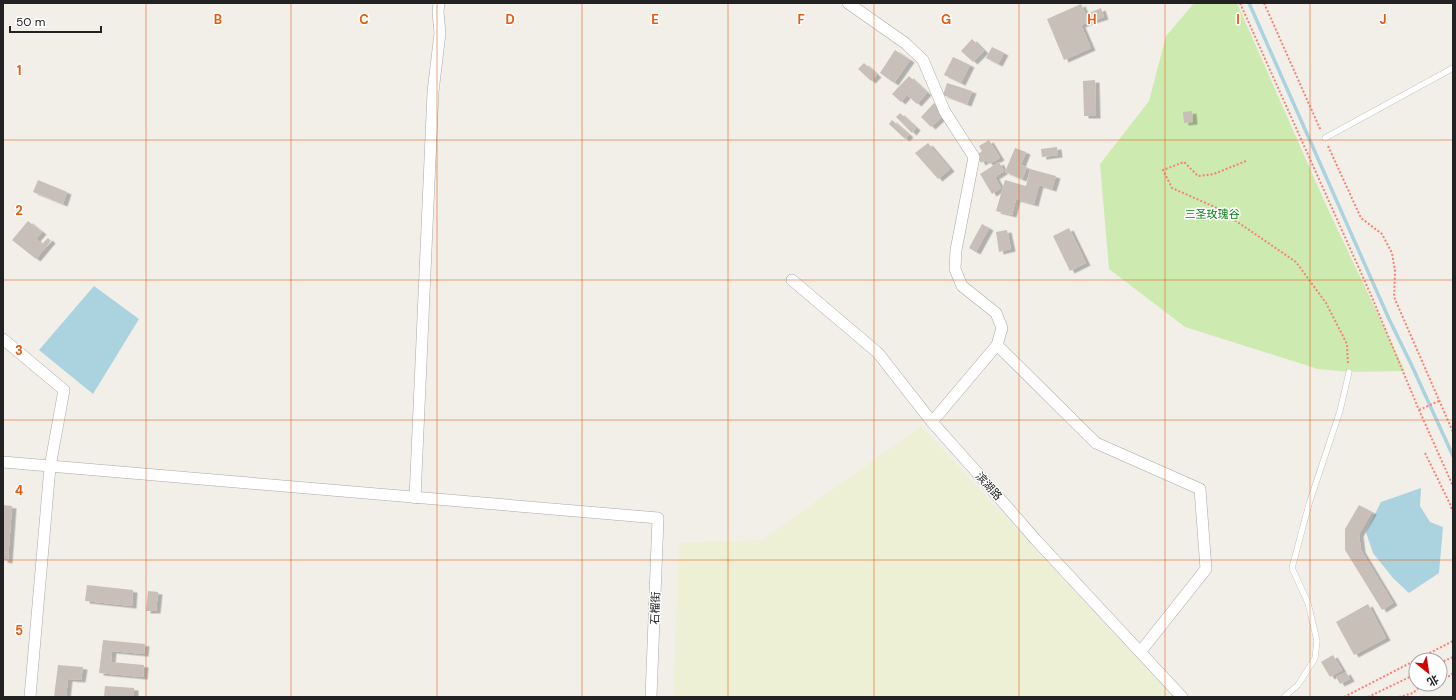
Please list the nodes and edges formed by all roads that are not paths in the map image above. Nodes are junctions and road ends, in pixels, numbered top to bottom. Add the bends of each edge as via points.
1 (439, 3) edge
2 (848, 3) edge
3 (1453, 68) edge
4 (1324, 138) road end
5 (792, 280) dead end
6 (3, 339) edge
7 (997, 345) junction
8 (1349, 372) road end
9 (932, 422) junction
10 (3, 462) edge
11 (50, 467) junction
12 (416, 498) junction
13 (1141, 651) junction
14 (30, 697) edge
15 (651, 697) edge
16 (1182, 697) edge
17 (1284, 697) edge

1 - 12 street via 440,32 433,92
2 - 7 street via 905,43 923,60 945,112 974,157 956,250 955,269 962,286 996,313 1002,328
3 - 4 lane
5 - 9 street, 滨湖路 via 878,353
6 - 11 street via 64,390
7 - 9 street
7 - 13 street via 1096,443 1200,489 1206,568
8 - 17 lane via 1340,411 1309,504 1292,568 1308,603 1317,641 1315,658 1298,685
9 - 13 street, 滨湖路 via 1035,539
10 - 11 street
11 - 12 street
11 - 14 street
12 - 15 street, 石榴街 via 658,518
13 - 16 street, 滨湖路

